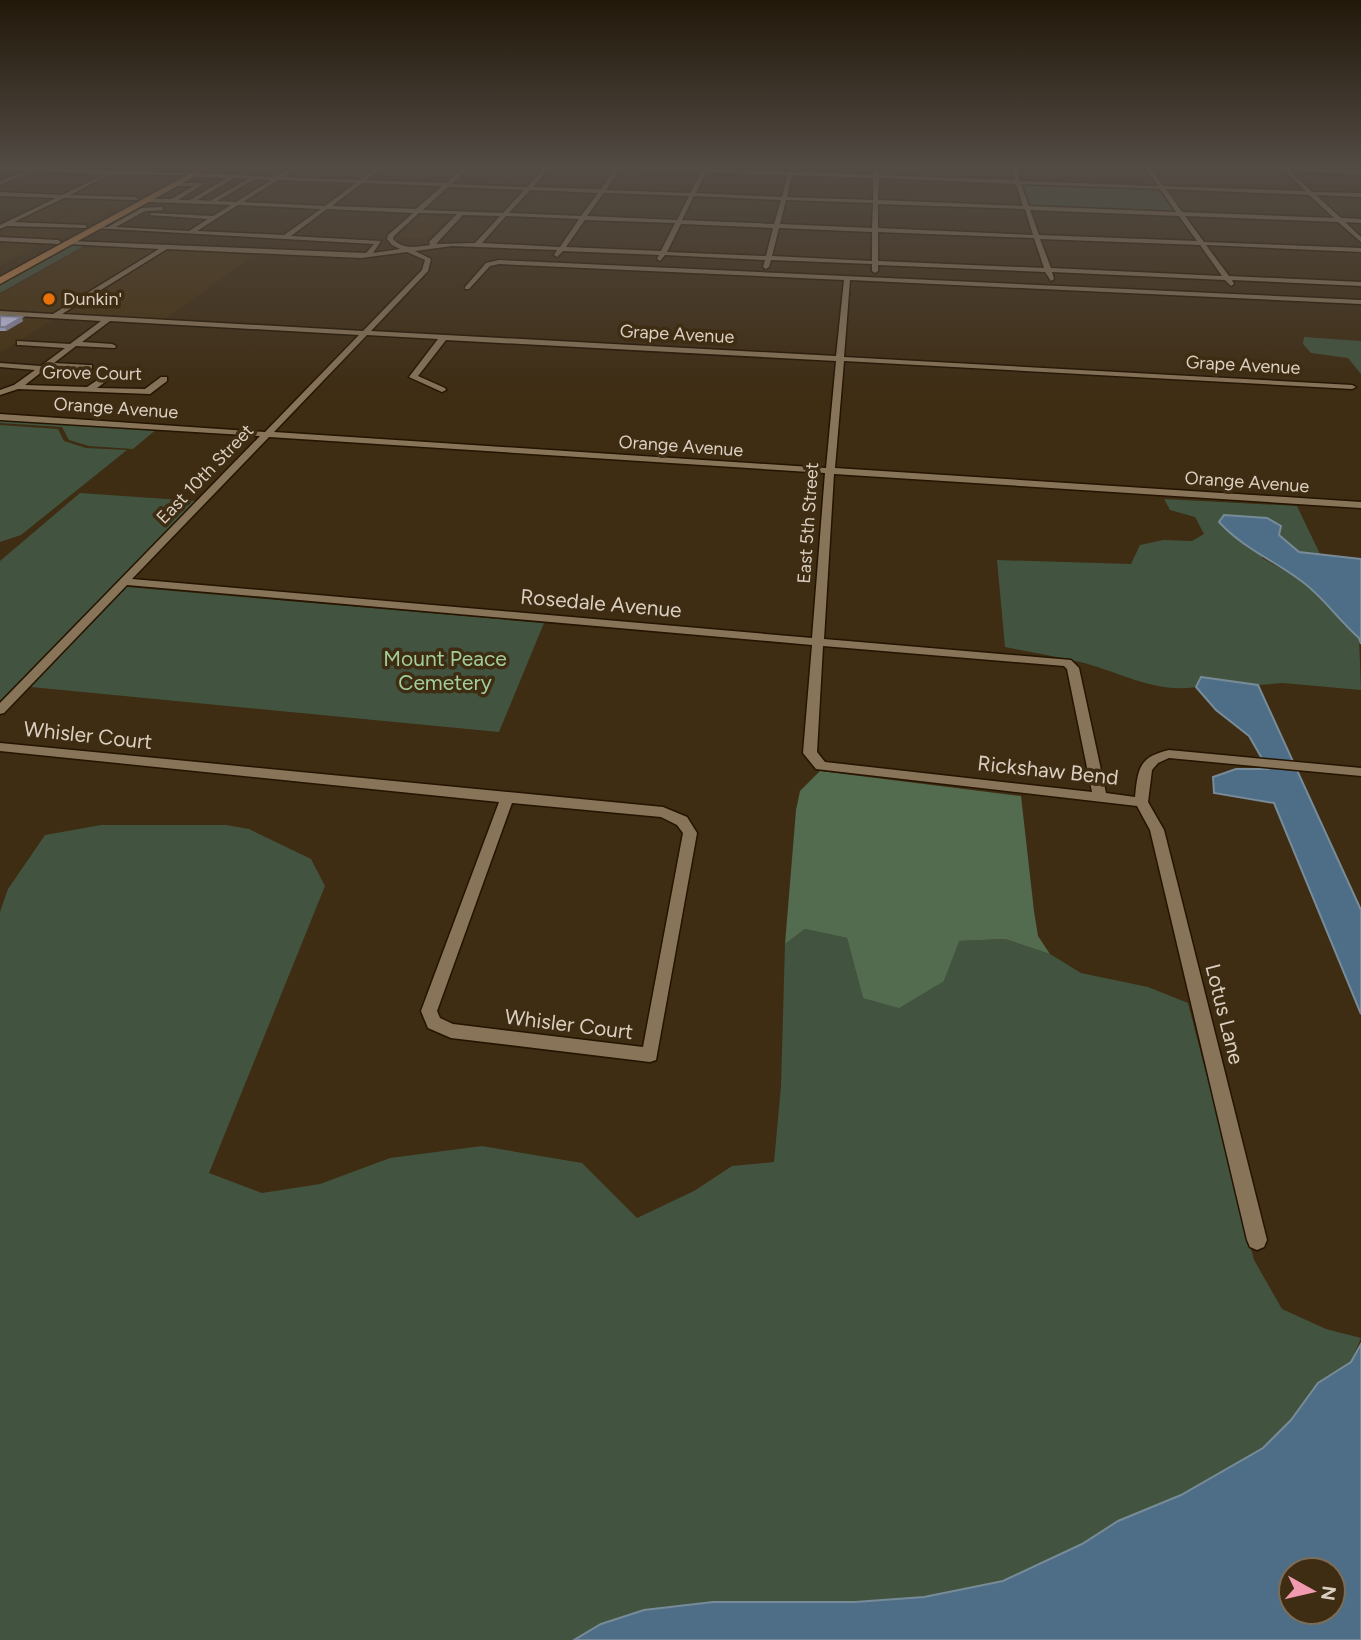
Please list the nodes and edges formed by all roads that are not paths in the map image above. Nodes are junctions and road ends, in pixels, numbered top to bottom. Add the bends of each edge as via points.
1 (55, 244) edge
2 (58, 244) edge
3 (69, 244) edge
4 (83, 244) edge
5 (172, 244) edge
6 (276, 244) edge
7 (378, 244) edge
8 (394, 244) edge
9 (566, 244) edge
10 (668, 244) edge
11 (772, 244) edge
12 (876, 244) edge
13 (1039, 244) edge
14 (1191, 244) edge
15 (1202, 244) junction
16 (433, 245) joint
17 (477, 245) joint
18 (166, 247) junction
19 (562, 249) junction
20 (408, 250) junction
21 (1361, 250) edge
22 (266, 251) junction
23 (663, 253) junction
24 (367, 256) junction
25 (769, 258) junction
26 (875, 262) junction
27 (550, 264) junction
28 (654, 269) junction
29 (1048, 270) junction
30 (20, 271) junction
31 (2, 272) edge
32 (763, 275) junction
33 (847, 278) junction
34 (874, 279) junction
35 (1226, 279) junction
36 (0, 281) edge
37 (1361, 284) edge
38 (467, 288) dead end
39 (1054, 288) junction
40 (1240, 297) junction
41 (1361, 302) edge
42 (0, 313) edge
43 (54, 316) junction
44 (108, 319) junction
45 (365, 332) junction
46 (444, 337) junction
47 (20, 343) dead end
48 (73, 345) junction
49 (112, 346) dead end
50 (841, 359) junction
51 (0, 365) edge
52 (44, 367) junction
53 (89, 367) dead end
54 (114, 372) dead end
55 (164, 379) dead end
56 (17, 387) junction
57 (1352, 387) dead end
58 (90, 389) junction
59 (442, 390) dead end
60 (0, 393) edge
61 (0, 417) edge
62 (267, 434) junction
63 (830, 471) junction
64 (1361, 506) edge
65 (124, 582) junction
66 (817, 640) junction
67 (0, 710) edge
68 (0, 747) edge
69 (821, 766) joint
70 (1361, 772) edge
71 (1100, 797) junction
72 (507, 798) junction
73 (1141, 802) junction
74 (1257, 1240) dead end

1 - 31 highway
2 - 30 highway via 17,268
3 - 30 highway
4 - 18 street
5 - 18 street
6 - 22 street
7 - 24 street
8 - 20 street
9 - 19 street
10 - 23 street
11 - 25 street
12 - 26 street
13 - 29 street
14 - 15 street
15 - 21 street
15 - 35 street
16 - 17 street
16 - 20 street
17 - 19 street
18 - 22 street
18 - 43 street
19 - 23 street
19 - 27 street
20 - 24 street
20 - 45 street, East 10th Street via 428,259 425,271
22 - 24 street
23 - 25 street
23 - 28 street
25 - 26 street
25 - 32 street
26 - 29 street
26 - 34 street
27 - 28 street
27 - 38 street via 488,264
28 - 32 street
29 - 35 street
29 - 39 street
30 - 36 highway
32 - 33 street
33 - 34 street
33 - 50 street, East 5th Street
34 - 39 street
35 - 37 street
35 - 40 street
39 - 40 street
40 - 41 street
42 - 43 street, Grape Avenue
43 - 44 street, Grape Avenue
44 - 45 street, Grape Avenue
44 - 48 street
45 - 46 street, Grape Avenue
45 - 62 street, East 10th Street
46 - 50 street, Grape Avenue
46 - 59 street via 412,377
47 - 48 street
48 - 49 street
48 - 52 street
50 - 57 street, Grape Avenue
50 - 63 street, East 5th Street
51 - 52 street
52 - 53 street
52 - 56 street
54 - 58 street
55 - 58 street, Grove Court via 147,392
56 - 58 street, Grove Court
56 - 60 street
61 - 62 street, Orange Avenue
62 - 63 street, Orange Avenue
62 - 65 street, East 10th Street
63 - 64 street, Orange Avenue
63 - 66 street, East 5th Street
65 - 66 street, Rosedale Avenue
65 - 67 street, East 10th Street
66 - 69 street, East 5th Street via 810,753
66 - 71 street, Rosedale Avenue via 1067,663 1073,668
68 - 72 street, Whisler Court
69 - 71 street, Rickshaw Bend
70 - 73 street, Rickshaw Bend via 1169,754 1147,764
71 - 73 street, Rickshaw Bend
72 - 72 street, Whisler Court via 663,812 682,821 690,833 650,1055 452,1031 434,1023 429,1011
73 - 74 street, Lotus Lane via 1157,830

